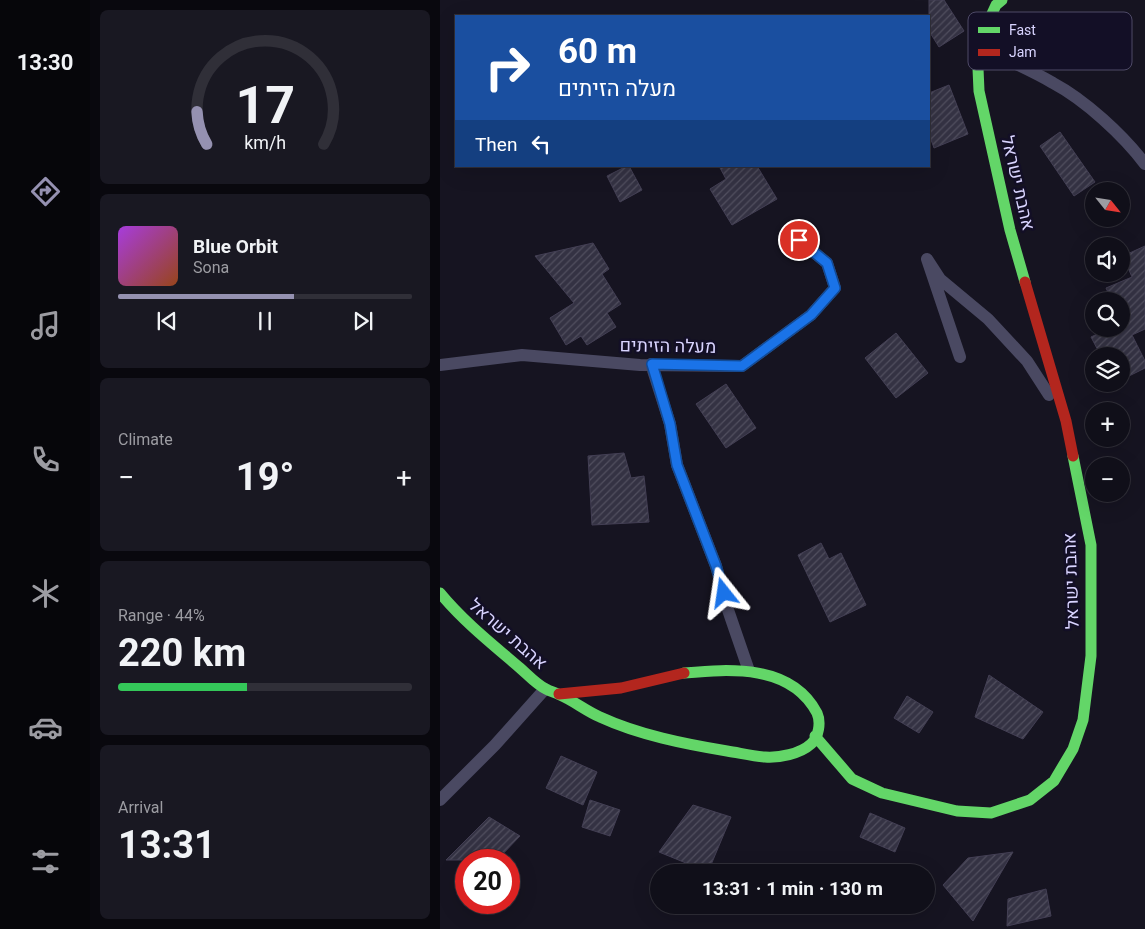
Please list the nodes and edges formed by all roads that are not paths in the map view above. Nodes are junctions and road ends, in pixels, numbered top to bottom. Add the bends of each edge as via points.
1 (978, 70) edge
2 (1026, 70) edge
3 (1145, 164) edge
4 (799, 240) dead end
5 (960, 357) dead end
6 (652, 364) junction
7 (440, 365) edge
8 (1066, 421) junction
9 (440, 593) edge
10 (749, 670) junction
11 (545, 689) junction
12 (559, 694) junction
13 (816, 736) junction
14 (440, 800) edge

1 - 8 street, אהבת ישראל via 979,91 1010,230
2 - 3 lane via 1055,84 1087,106 1133,148
4 - 6 lane, מעלה הזיתים via 827,263 835,288 811,315 742,366
5 - 8 lane via 927,259 940,279 988,319 1027,361
6 - 7 lane, מעלה הזיתים via 522,355
6 - 10 lane via 670,424 677,465 716,566
8 - 13 street, אהבת ישראל via 1091,545 1091,656 1083,720 1074,749 1054,781 1030,800 991,813 957,812 882,793 852,779
9 - 11 street, אהבת ישראל via 490,643
10 - 12 street via 682,673 621,688
10 - 13 street via 777,678 809,700 818,715
11 - 12 street, אהבת ישראל
11 - 14 lane
12 - 13 street via 600,717 643,732 697,746 764,757 791,755 811,744

